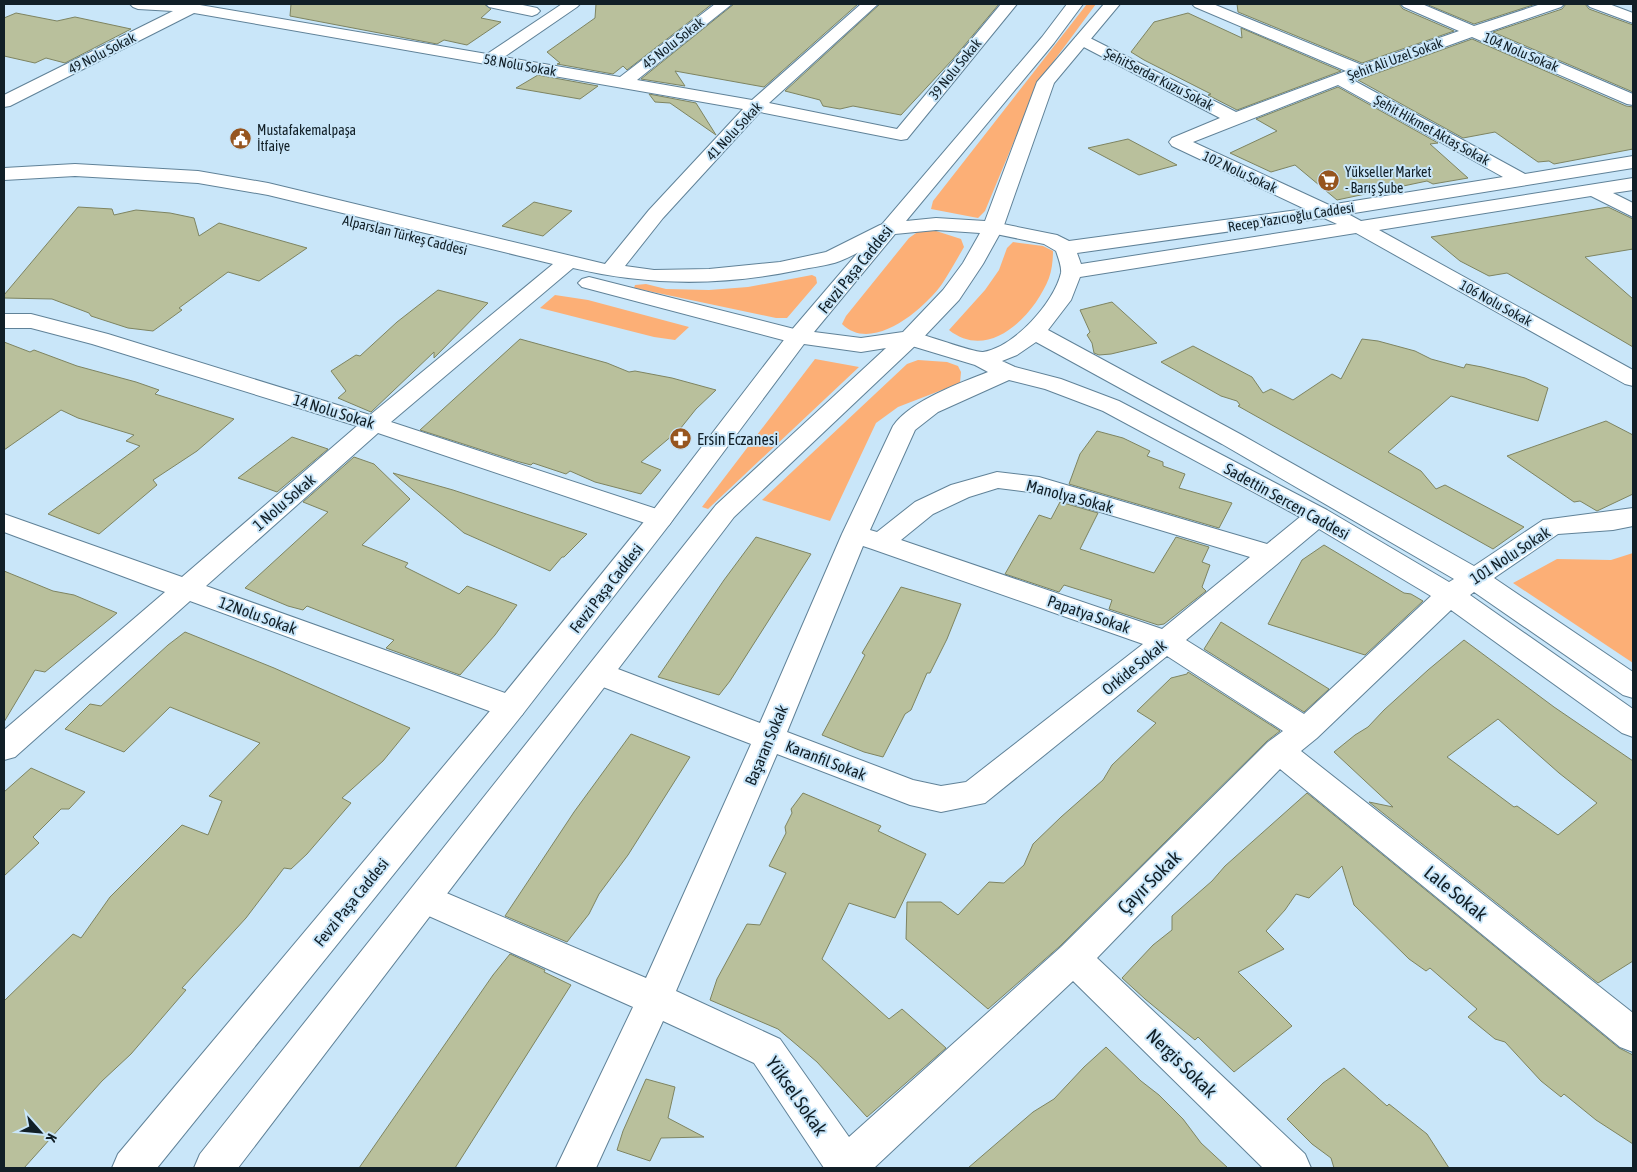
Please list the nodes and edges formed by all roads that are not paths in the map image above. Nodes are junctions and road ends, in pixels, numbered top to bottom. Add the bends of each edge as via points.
1 (138, 4) edge
2 (494, 4) edge
3 (572, 4) edge
4 (724, 4) edge
5 (870, 4) edge
6 (1009, 4) edge
7 (1075, 4) edge
8 (1112, 4) edge
9 (1200, 4) edge
10 (1410, 4) edge
11 (1556, 4) edge
12 (1595, 4) edge
13 (196, 6) edge
14 (537, 7) edge
15 (1633, 18) edge
16 (509, 26) dead end
17 (1472, 31) junction
18 (487, 40) dead end
19 (1082, 40) junction
20 (464, 55) junction
21 (489, 60) junction
22 (1362, 71) junction
23 (1341, 80) junction
24 (623, 83) junction
25 (1633, 100) edge
26 (4, 102) edge
27 (756, 106) junction
28 (1235, 119) junction
29 (901, 135) joint
30 (1633, 162) edge
31 (4, 174) edge
32 (1524, 181) junction
33 (1633, 184) edge
34 (4, 185) edge
35 (1595, 191) junction
36 (1633, 211) edge
37 (1325, 212) junction
38 (1359, 227) junction
39 (993, 228) junction
40 (887, 229) junction
41 (1066, 248) junction
42 (556, 264) junction
43 (610, 271) junction
44 (1072, 272) junction
45 (4, 320) edge
46 (1036, 332) junction
47 (798, 338) junction
48 (910, 338) junction
49 (995, 366) junction
50 (1633, 379) edge
51 (374, 424) junction
52 (1318, 516) junction
53 (1633, 517) edge
54 (660, 520) junction
55 (4, 523) edge
56 (868, 539) junction
57 (1271, 554) junction
58 (1462, 586) junction
59 (185, 589) junction
60 (1166, 641) junction
61 (600, 674) junction
62 (1633, 688) edge
63 (511, 707) junction
64 (1633, 725) edge
65 (1306, 730) junction
66 (769, 738) junction
67 (4, 748) edge
68 (1279, 751) junction
69 (941, 799) joint
70 (425, 899) junction
71 (1073, 958) junction
72 (654, 999) junction
73 (1633, 1035) edge
74 (132, 1168) edge
75 (214, 1168) edge
76 (576, 1168) edge
77 (847, 1168) edge
78 (1291, 1168) edge

1 - 13 street, 58 Nolu Sokak
2 - 14 street
3 - 21 street
4 - 24 street, 45 Nolu Sokak
5 - 27 street, 41 Nolu Sokak
6 - 29 street, 39 Nolu Sokak
7 - 40 street, Fevzi Paşa Caddesi
8 - 19 street
9 - 22 street
10 - 17 street, 104 Nolu Sokak
11 - 17 street, Şehit Ali Uzel Sokak
12 - 15 street
13 - 20 street, 58 Nolu Sokak
13 - 26 street, 49 Nolu Sokak
14 - 16 street
17 - 22 street, Şehit Ali Uzel Sokak
17 - 25 street, 104 Nolu Sokak
18 - 20 street
19 - 28 street, ŞehitSerdar Kuzu Sokak
19 - 39 street via 1046,82
20 - 21 street, 58 Nolu Sokak
21 - 24 street, 58 Nolu Sokak
22 - 23 street, Şehit Ali Uzel Sokak
23 - 28 street, Şehit Ali Uzel Sokak
23 - 32 street, Şehit Hikmet Aktaş Sokak
24 - 27 street, 58 Nolu Sokak
27 - 29 street, 58 Nolu Sokak
27 - 43 street, 41 Nolu Sokak via 656,214
28 - 37 street, 102 Nolu Sokak via 1178,142
30 - 32 street, Recep Yazıcıoğlu Caddesi
31 - 42 street, Alparslan Türkeş Caddesi via 75,170 198,177 268,189
32 - 37 street, Recep Yazıcıoğlu Caddesi
33 - 35 street, Recep Yazıcıoğlu Caddesi
34 - 42 street, Alparslan Türkeş Caddesi via 124,182 194,190 258,200 462,249
35 - 36 street
35 - 38 street, Recep Yazıcıoğlu Caddesi
37 - 38 street, 102 Nolu Sokak
37 - 41 street, Recep Yazıcıoğlu Caddesi
38 - 44 street, Recep Yazıcıoğlu Caddesi
38 - 50 street, 106 Nolu Sokak
39 - 40 street via 936,224
39 - 41 street via 1044,238
39 - 48 street via 952,295
40 - 43 street via 832,257 780,268 654,276
40 - 47 street, Fevzi Paşa Caddesi
41 - 44 street
42 - 43 street
42 - 47 street, Alparslan Türkeş Caddesi
42 - 51 street, 1 Nolu Sokak
44 - 46 street, Başaran Sokak via 1060,300
45 - 51 street, 14 Nolu Sokak via 31,321 100,339
46 - 49 street, Başaran Sokak via 1009,350
46 - 58 street, Sadettin Sercen Caddesi via 1231,439
47 - 48 street, Alparslan Türkeş Caddesi via 861,345
47 - 54 street, Fevzi Paşa Caddesi
48 - 49 street, Sadettin Sercen Caddesi
48 - 61 street via 725,511
49 - 52 street, Sadettin Sercen Caddesi via 1111,406
49 - 56 street, Başaran Sokak via 905,426
51 - 54 street, 14 Nolu Sokak
51 - 59 street, 1 Nolu Sokak
52 - 57 street, Orkide Sokak
52 - 58 street, Sadettin Sercen Caddesi
53 - 58 street, 101 Nolu Sokak via 1552,526
54 - 63 street, Fevzi Paşa Caddesi
55 - 59 street, 12Nolu Sokak
56 - 57 street, Manolya Sokak via 924,508 997,480 1039,485
56 - 60 street, Papatya Sokak
56 - 66 street, Başaran Sokak
57 - 60 street, Orkide Sokak
58 - 62 street, Sadettin Sercen Caddesi
58 - 64 street, Sadettin Sercen Caddesi
58 - 65 street, Çayır Sokak
59 - 63 street, 12Nolu Sokak
59 - 67 street, 1 Nolu Sokak
60 - 65 street, Papatya Sokak
60 - 69 street, Orkide Sokak via 974,794
61 - 66 street, Karanfil Sokak
61 - 70 street
63 - 74 street, Fevzi Paşa Caddesi
65 - 68 street, Çayır Sokak
66 - 69 street, Karanfil Sokak via 910,792
66 - 72 street, Başaran Sokak
68 - 71 street, Çayır Sokak
68 - 73 street, Lale Sokak
70 - 72 street, Yüksel Sokak
70 - 75 street
71 - 77 street, Çayır Sokak
71 - 78 street, Nergis Sokak
72 - 76 street, Başaran Sokak
72 - 77 street, Yüksel Sokak via 767,1051

